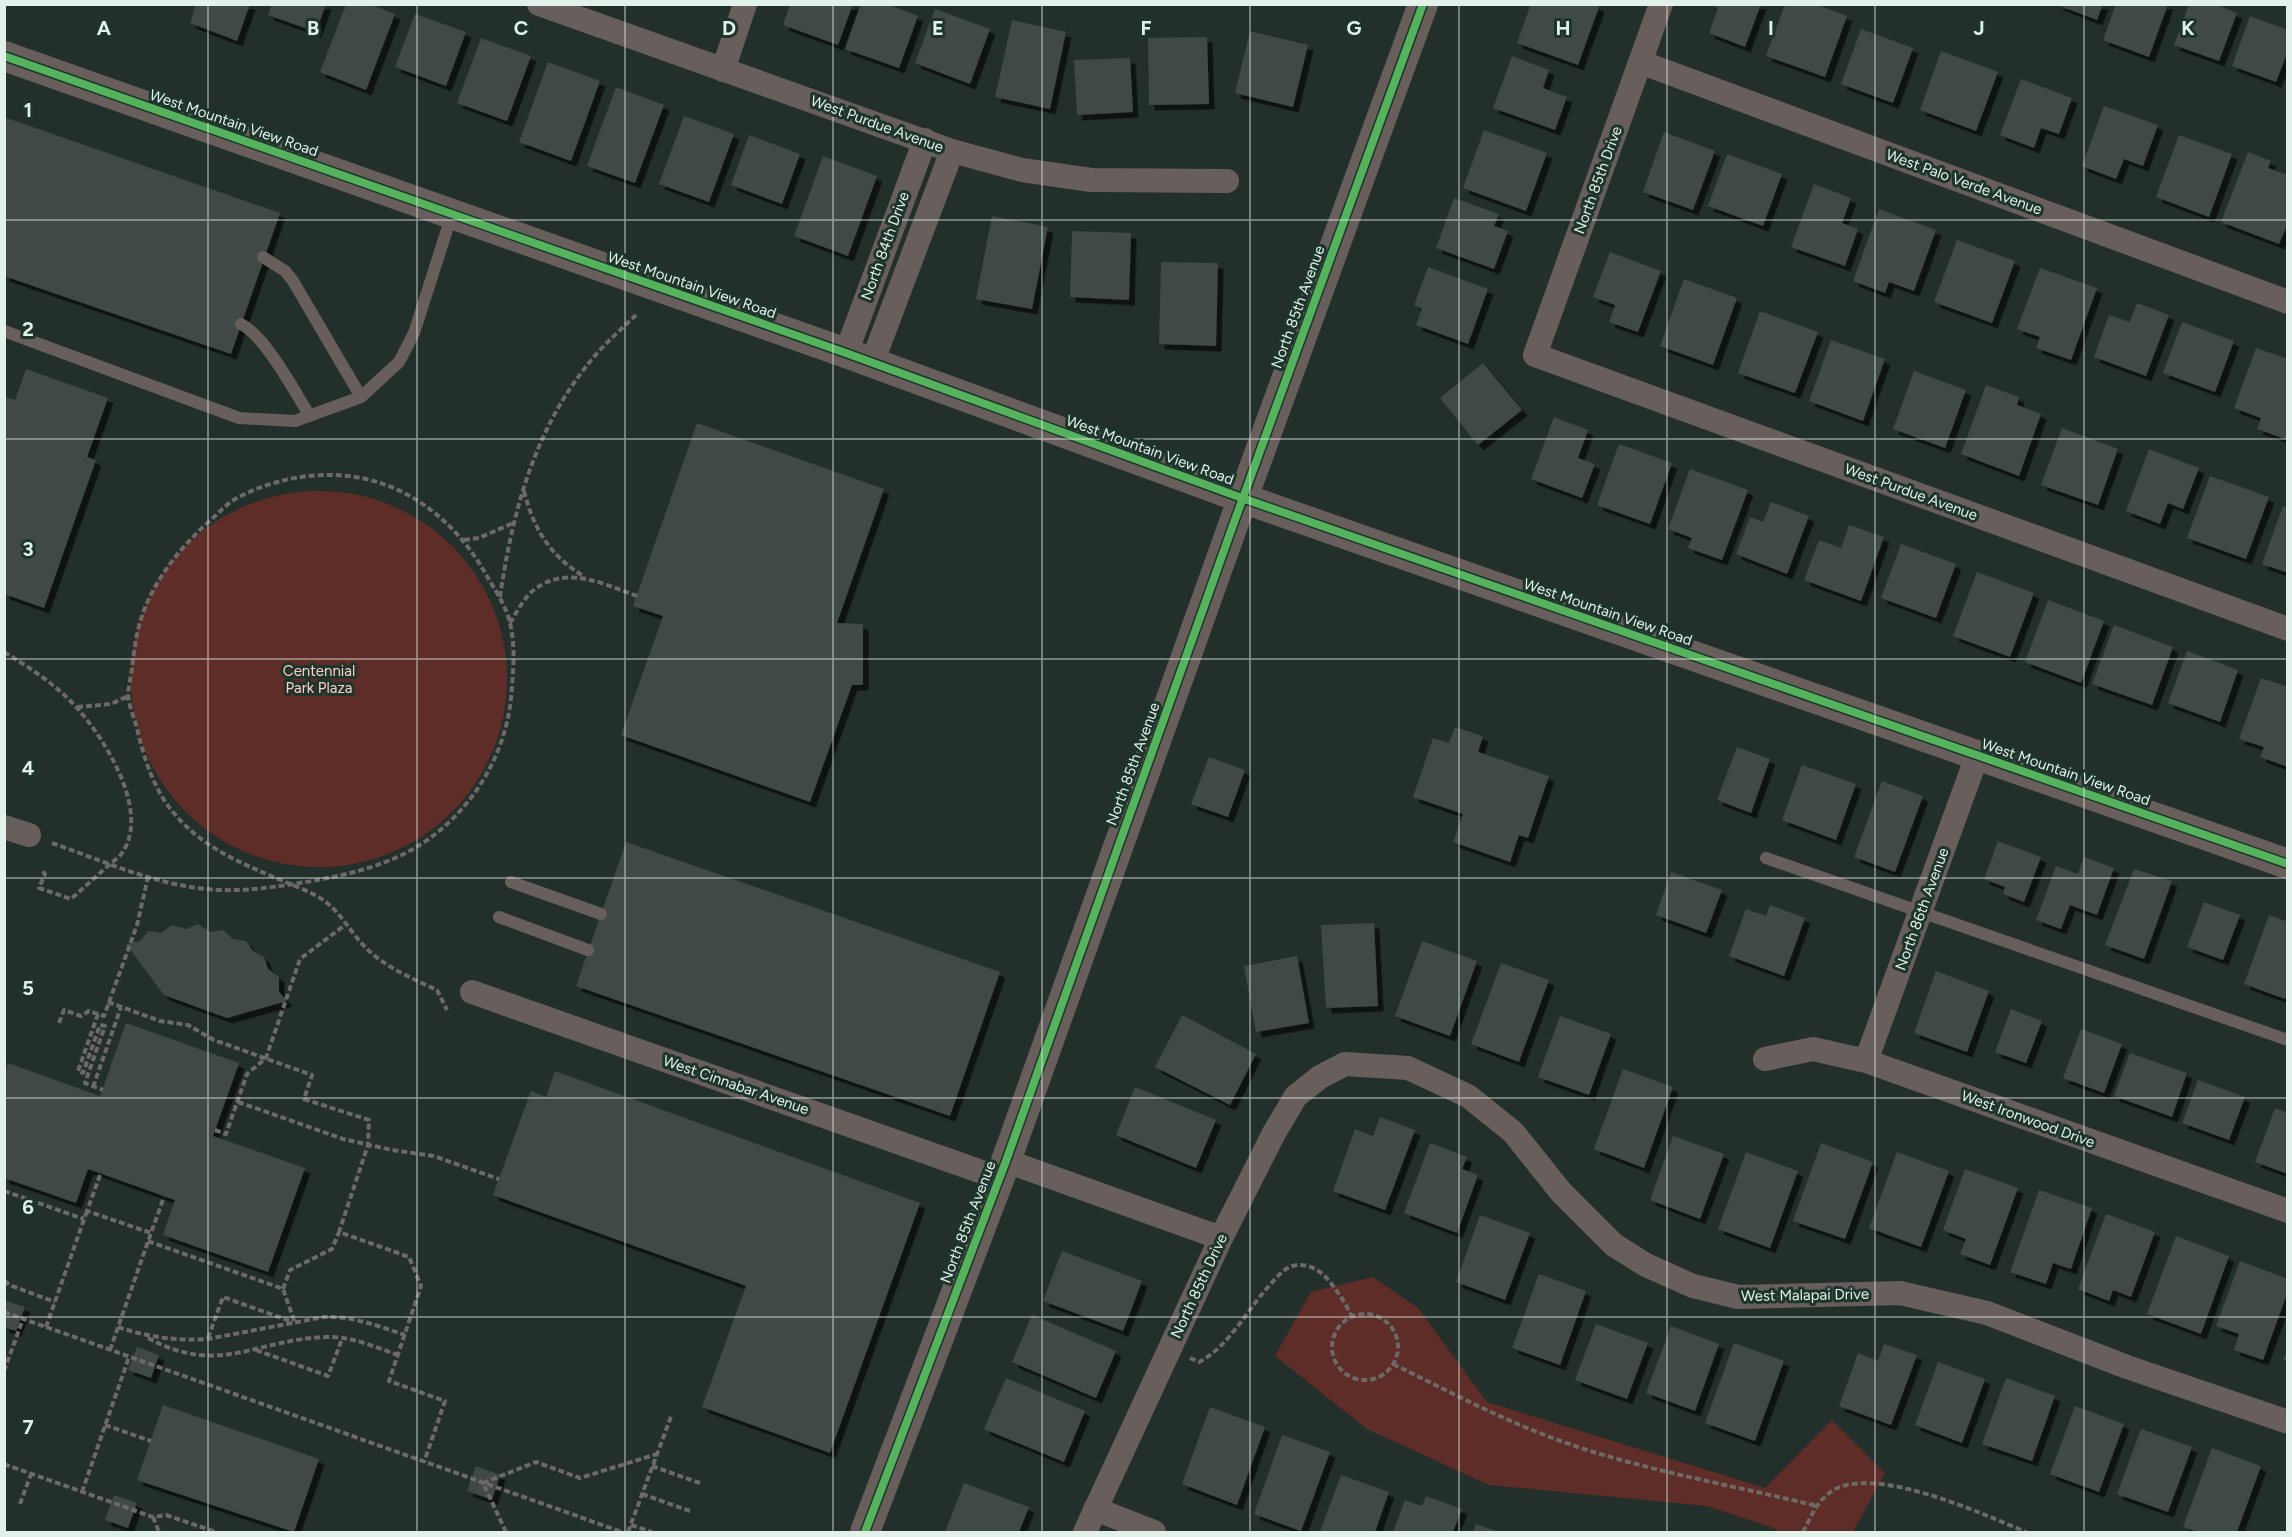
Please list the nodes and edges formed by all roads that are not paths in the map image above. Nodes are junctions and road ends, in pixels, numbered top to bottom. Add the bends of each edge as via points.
1 (539, 4) edge
2 (745, 4) edge
3 (1423, 4) edge
4 (1660, 4) edge
5 (4, 56) edge
6 (1640, 62) junction
7 (723, 70) junction
8 (925, 140) junction
9 (952, 151) junction
10 (1227, 181) dead end
11 (452, 214) junction
12 (263, 257) dead end
13 (890, 274) junction
14 (2288, 302) edge
15 (241, 324) dead end
16 (4, 331) edge
17 (1535, 355) joint
18 (859, 358) junction
19 (362, 396) junction
20 (310, 416) junction
21 (1242, 498) junction
22 (2288, 628) edge
23 (1977, 756) junction
24 (4, 827) edge
25 (28, 835) road end
26 (1766, 858) dead end
27 (2288, 864) edge
28 (511, 882) dead end
29 (1920, 912) junction
30 (601, 914) dead end
31 (499, 917) dead end
32 (588, 950) dead end
33 (472, 992) dead end
34 (2288, 1040) edge
35 (1765, 1059) dead end
36 (1866, 1061) junction
37 (1345, 1064) joint
38 (1003, 1169) junction
39 (2288, 1211) edge
40 (1221, 1239) junction
41 (2288, 1422) edge
42 (1095, 1509) junction
43 (865, 1533) edge
44 (1085, 1533) edge
45 (1154, 1533) edge

1 - 7 street, West Purdue Avenue
2 - 7 street
3 - 21 street, North 85th Avenue
4 - 6 street, North 85th Drive
5 - 11 street, West Mountain View Road
6 - 14 street, West Palo Verde Avenue
6 - 17 street, North 85th Drive
7 - 8 street, West Purdue Avenue
8 - 9 street, West Purdue Avenue
8 - 13 street, North 84th Drive
9 - 10 street, West Purdue Avenue via 1022,170 1091,180
9 - 13 street, North 84th Drive
11 - 18 street, West Mountain View Road
11 - 19 lane via 414,333 399,362
12 - 19 lane via 293,281
13 - 18 street, North 84th Drive
15 - 20 lane via 250,328 267,349
16 - 20 lane via 239,418 295,421
17 - 22 street, West Purdue Avenue
18 - 21 street, West Mountain View Road
19 - 20 lane
21 - 23 street, West Mountain View Road
21 - 38 street, North 85th Avenue
23 - 27 street, West Mountain View Road
23 - 29 street, North 86th Avenue
24 - 25 street
26 - 29 lane
28 - 30 lane
29 - 34 lane
29 - 36 street, North 86th Avenue
31 - 32 lane
33 - 38 street, West Cinnabar Avenue
35 - 36 street, West Ironwood Drive via 1813,1049
36 - 39 street, West Ironwood Drive
37 - 40 street, North 85th Drive via 1296,1096
37 - 41 street, West Malapai Drive via 1408,1068 1468,1096 1513,1132 1561,1192 1614,1245 1646,1266 1693,1286 1738,1297 1900,1293 1987,1313 2127,1367
38 - 40 street, West Cinnabar Avenue
38 - 43 street, North 85th Avenue
40 - 42 street, North 85th Drive
42 - 44 street, North 85th Drive
42 - 45 street

